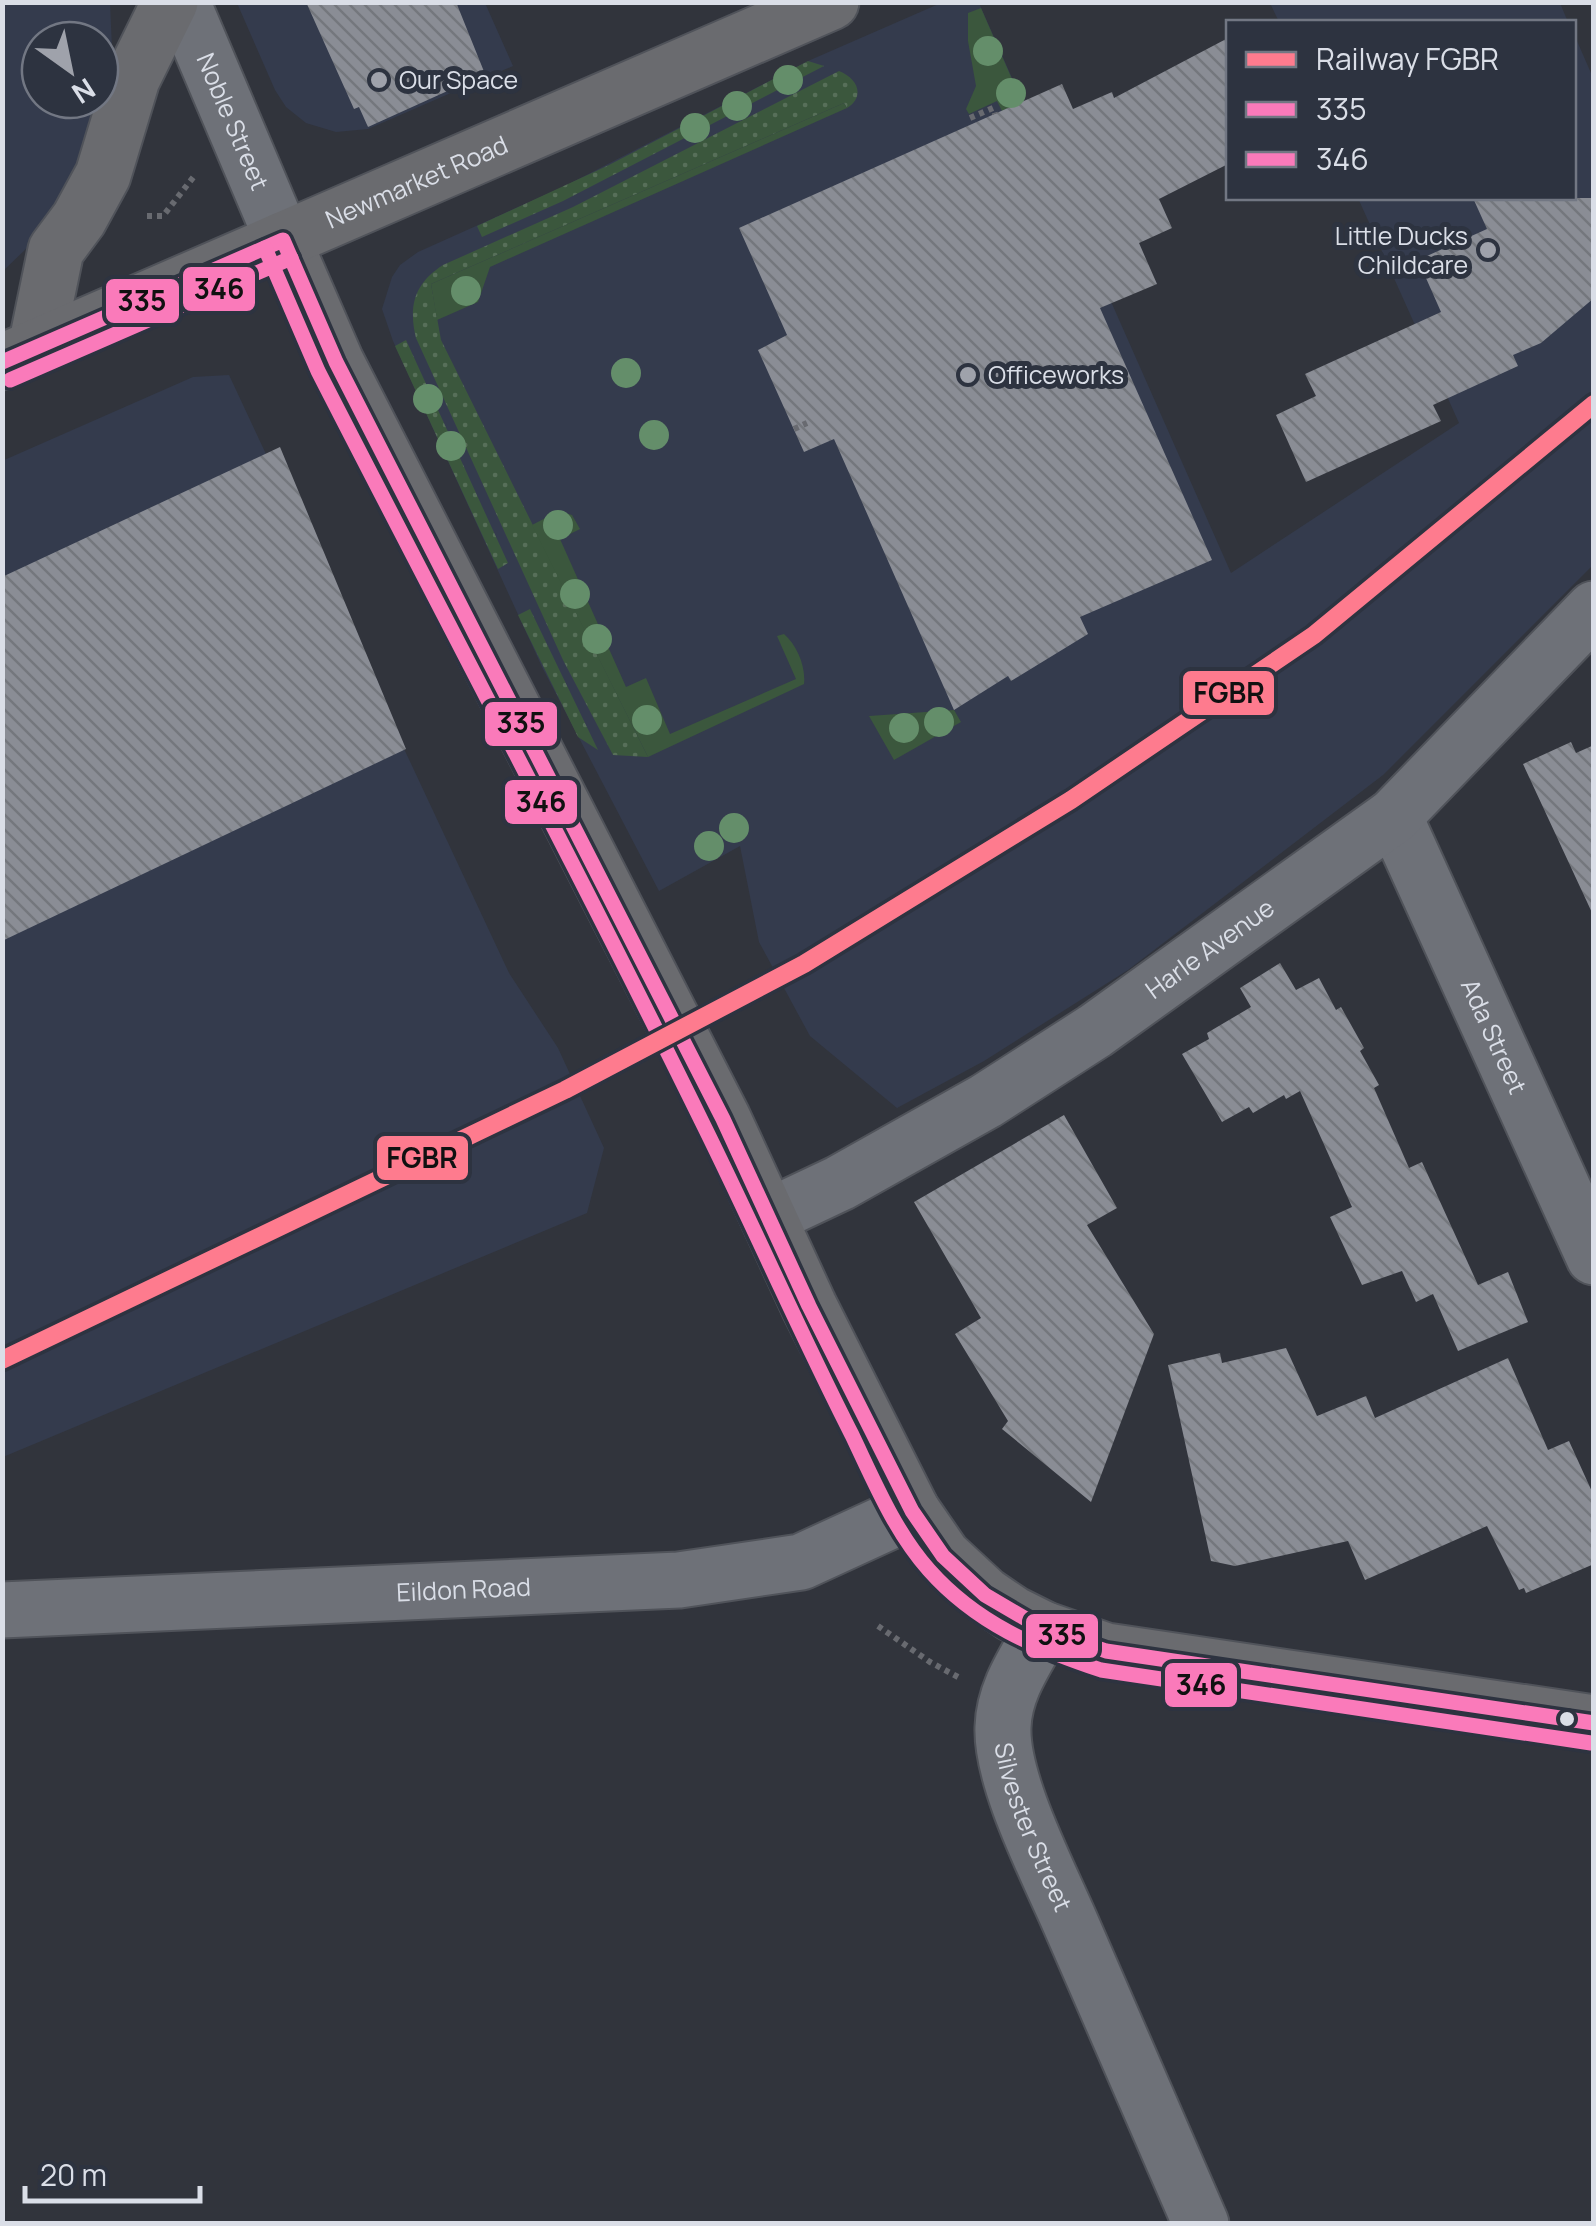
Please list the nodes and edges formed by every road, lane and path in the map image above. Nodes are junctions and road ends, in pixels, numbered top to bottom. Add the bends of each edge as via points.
1 (170, 2) edge
2 (182, 2) edge
3 (831, 2) edge
4 (995, 114) dead end
5 (970, 118) dead end
6 (198, 170) dead end
7 (129, 215) dead end
8 (283, 240) junction
9 (19, 354) edge
10 (807, 422) dead end
11 (794, 429) dead end
12 (1594, 609) edge
13 (1394, 816) junction
14 (768, 1216) junction
15 (1594, 1257) edge
16 (912, 1510) junction
17 (2, 1610) edge
18 (878, 1626) dead end
19 (1043, 1629) junction
20 (972, 1684) dead end
21 (1594, 1723) edge
22 (1201, 2224) edge

1 - 9 main road via 132,80 103,175 56,250
2 - 8 street, Noble Street
3 - 8 main road, Newmarket Road
4 - 5 path via 992,108
6 - 7 path via 163,216
8 - 9 main road, Newmarket Road
8 - 14 main road via 336,362
10 - 11 path
12 - 13 street, Harle Avenue
13 - 14 street, Harle Avenue via 1095,1031 986,1101
13 - 15 street, Ada Street
14 - 16 main road
16 - 17 street, Eildon Road via 801,1562 679,1580
16 - 19 main road via 961,1574
18 - 20 path
19 - 21 main road via 1144,1658
19 - 22 street, Silvester Street via 1008,1697 1003,1728 1015,1790

